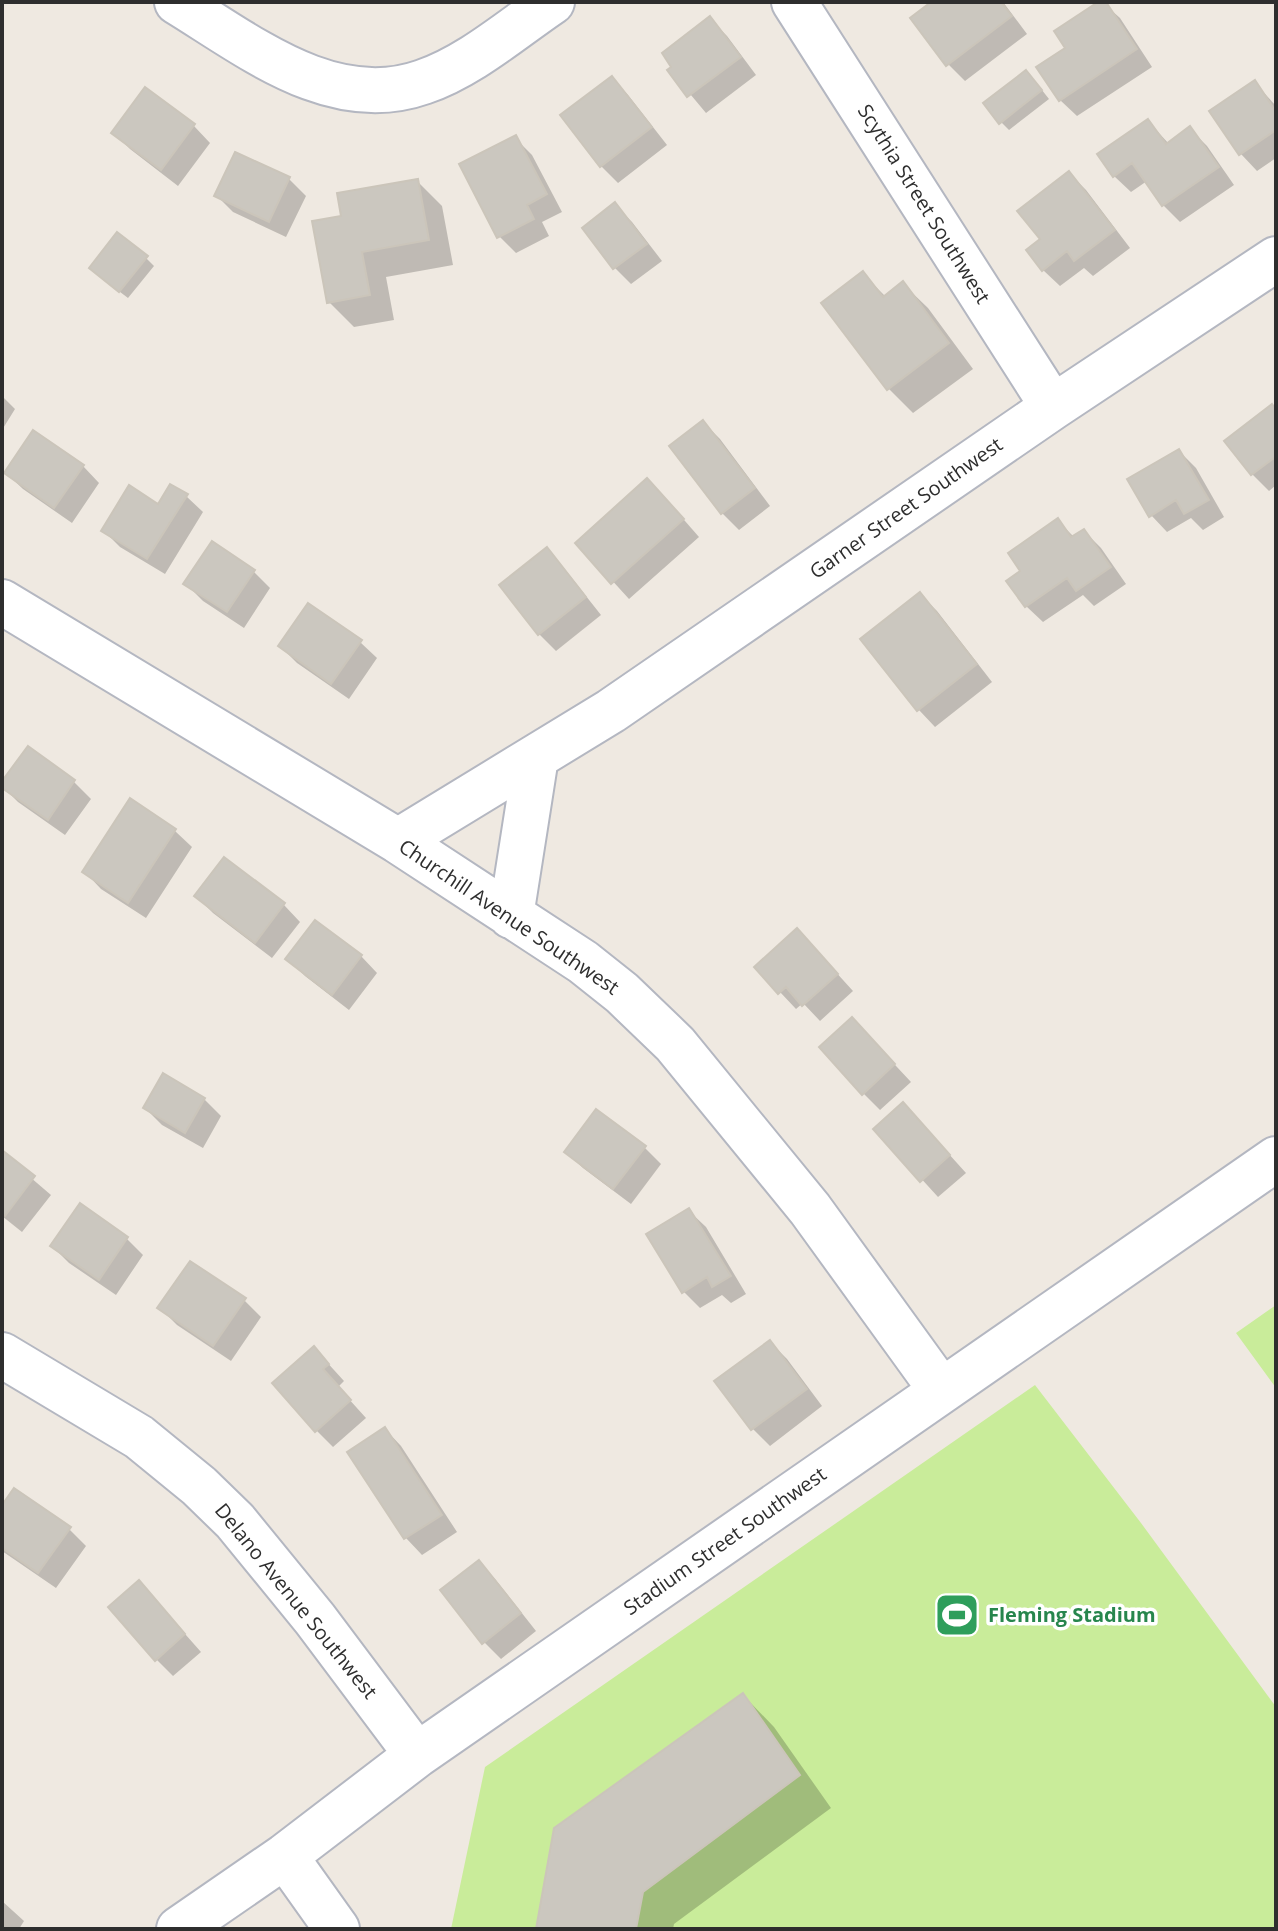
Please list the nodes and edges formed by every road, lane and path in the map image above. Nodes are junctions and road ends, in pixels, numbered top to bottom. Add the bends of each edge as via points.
1 (177, 2) edge
2 (552, 2) edge
3 (794, 2) edge
4 (1276, 259) edge
5 (1053, 407) junction
6 (2, 602) edge
7 (536, 757) junction
8 (398, 841) junction
9 (511, 916) junction
10 (1276, 1159) edge
11 (2, 1355) edge
12 (941, 1390) junction
13 (417, 1755) junction
14 (285, 1856) junction
15 (179, 1929) edge
16 (337, 1929) edge

1 - 2 street via 281,65 352,90 379,91 425,82 461,64
3 - 5 street, Scythia Street Southwest
4 - 5 street, Garner Street Southwest
5 - 7 street, Garner Street Southwest
6 - 8 street, Churchill Avenue Southwest
7 - 8 street, Garner Street Southwest
7 - 9 street
8 - 9 street, Churchill Avenue Southwest
9 - 12 street, Churchill Avenue Southwest via 583,962 675,1044 810,1209
10 - 12 street, Stadium Street Southwest
11 - 13 street, Delano Avenue Southwest via 139,1437 199,1486 235,1521 315,1619
12 - 13 street, Stadium Street Southwest
13 - 14 street, Stadium Street Southwest
14 - 15 street, Stadium Street Southwest
14 - 16 street

